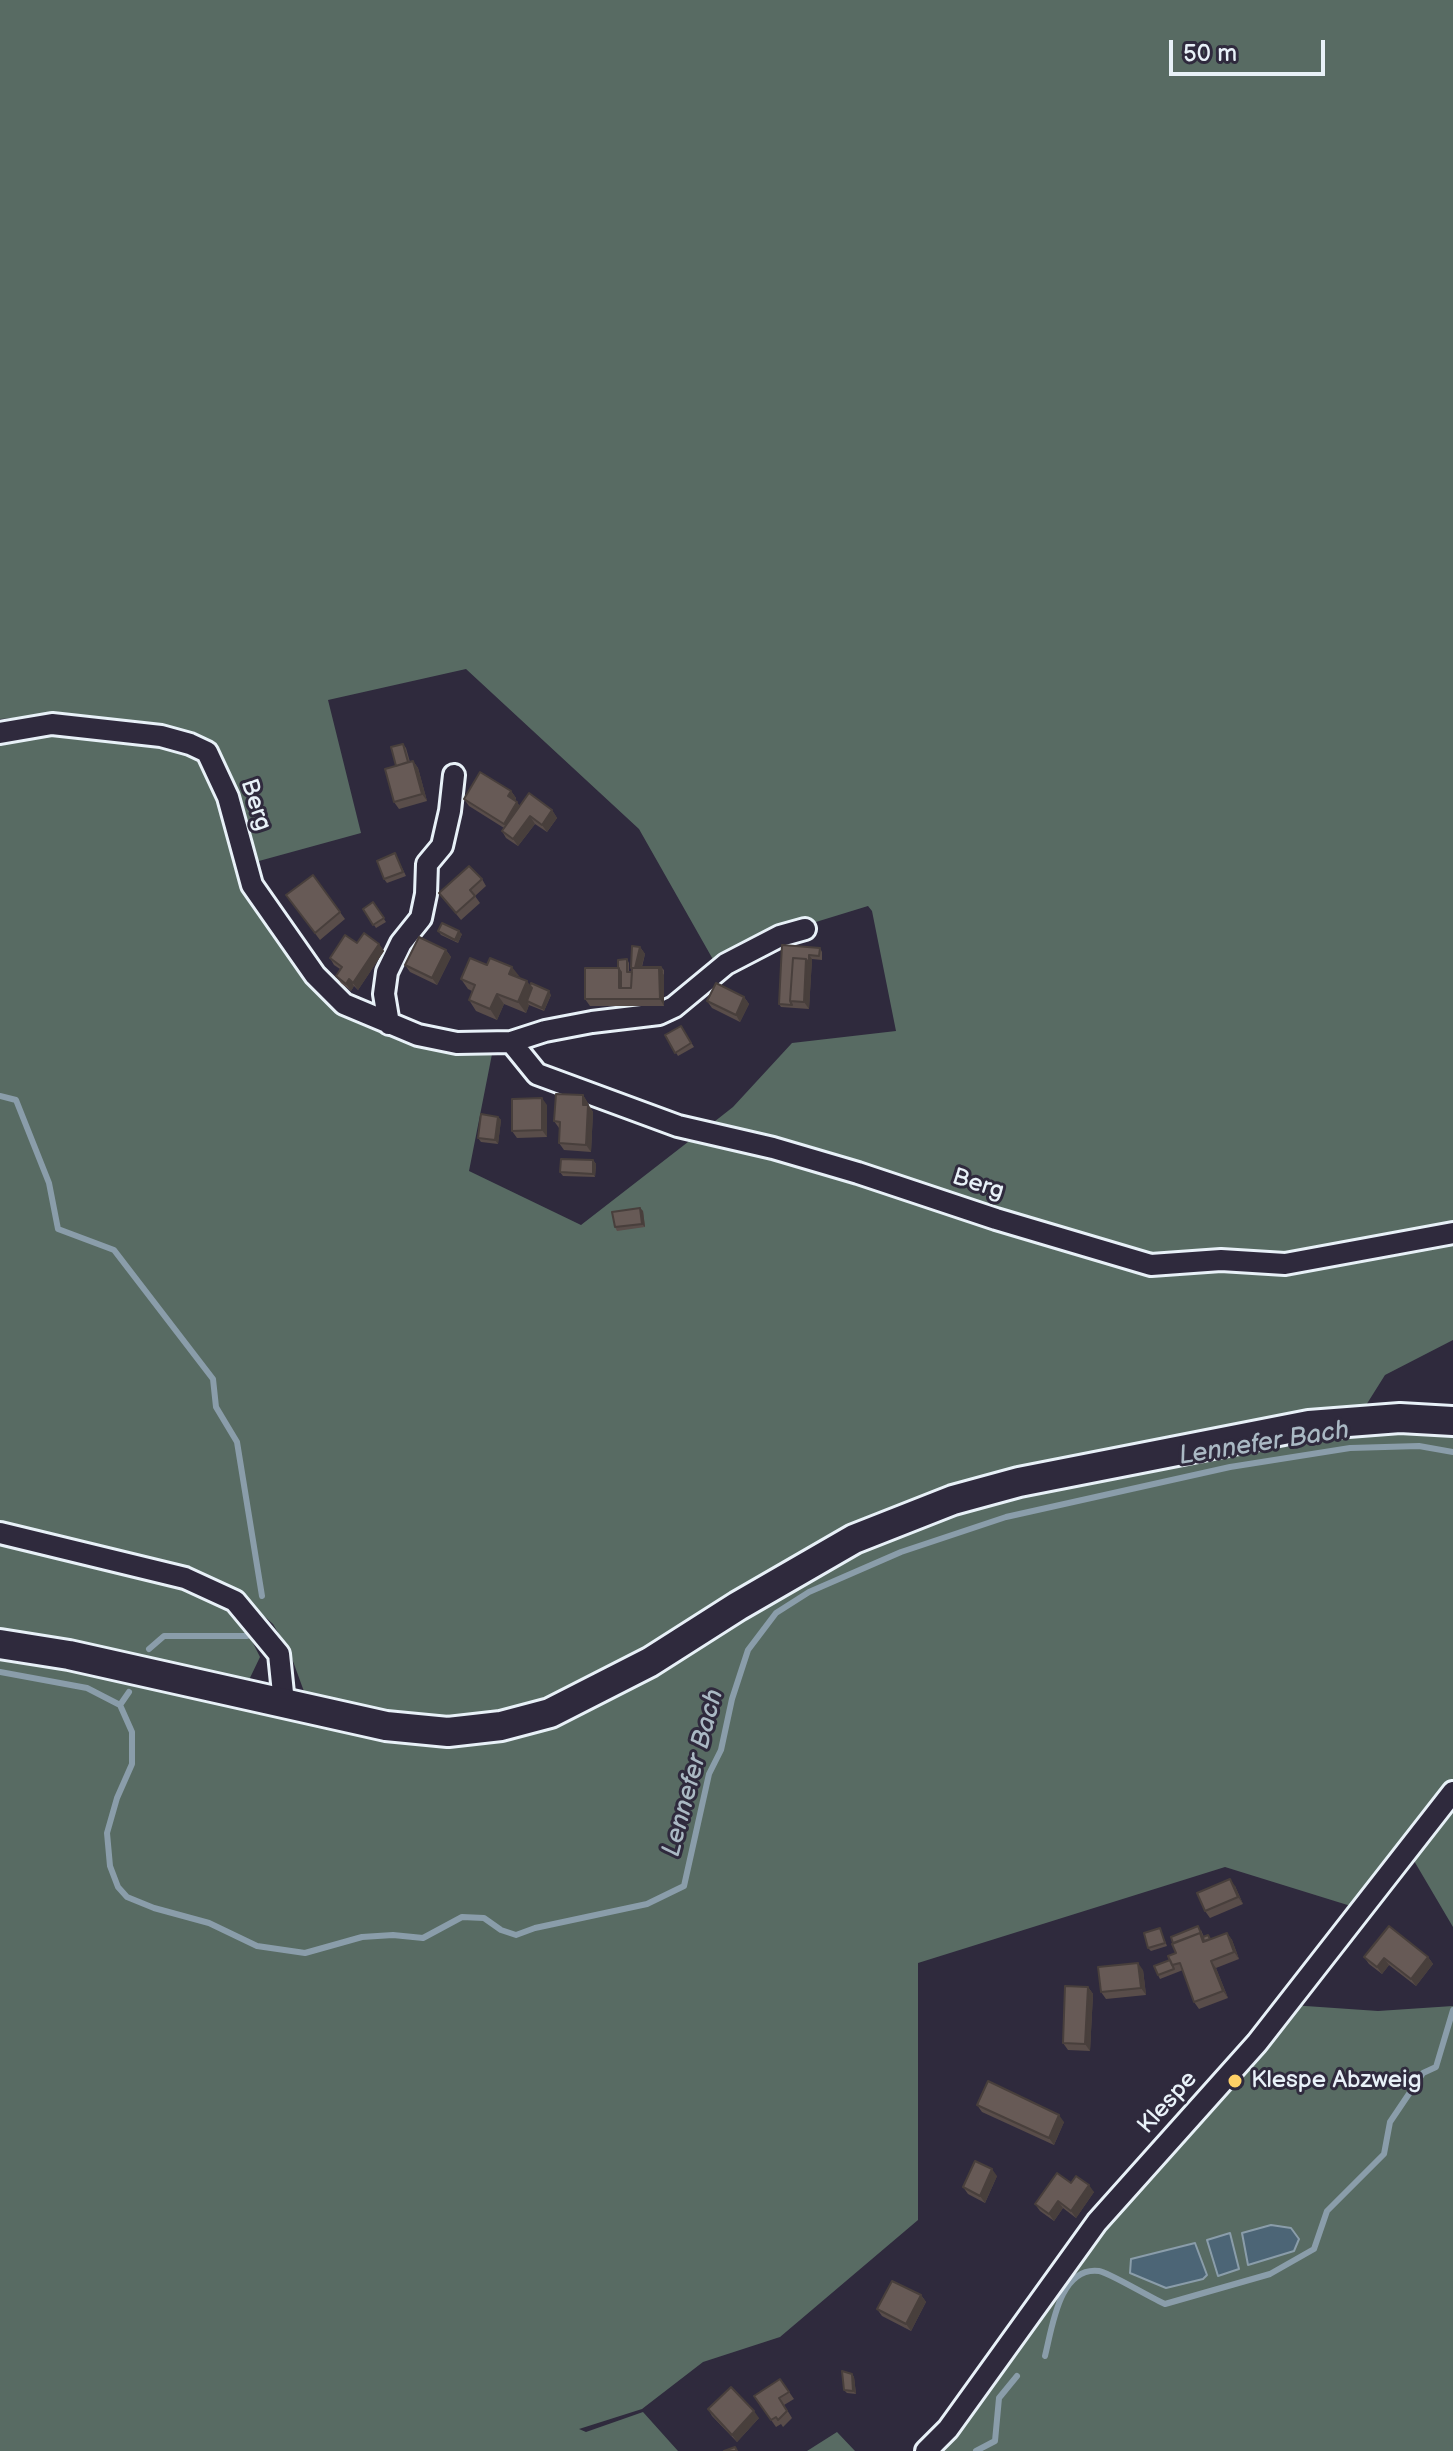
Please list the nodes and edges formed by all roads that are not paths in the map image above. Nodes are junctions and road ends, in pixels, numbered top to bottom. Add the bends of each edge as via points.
1 (0, 733) edge
2 (454, 775) dead end
3 (805, 929) dead end
4 (389, 1024) junction
5 (511, 1042) junction
6 (1453, 1233) edge
7 (1453, 1421) edge
8 (0, 1533) edge
9 (0, 1644) edge
10 (284, 1703) junction
11 (1453, 1792) edge
12 (926, 2451) edge

1 - 4 street, Berg via 52,724 161,736 207,752 228,797 252,885 287,938 344,1004
2 - 4 street via 442,846 427,864 421,918 387,972
3 - 5 street, Berg via 726,964 659,1014 592,1022
4 - 5 street, Berg via 457,1043
5 - 6 street, Berg via 537,1074 678,1126 773,1148 1151,1265 1221,1260 1285,1264
7 - 10 main road via 1400,1418 1309,1425 1019,1482 953,1500 854,1539 650,1662 550,1713 501,1726 448,1732 386,1726
8 - 10 street via 185,1578 235,1601 279,1654
9 - 10 main road
11 - 12 street, Klespe via 1257,2043 1097,2222 948,2429

